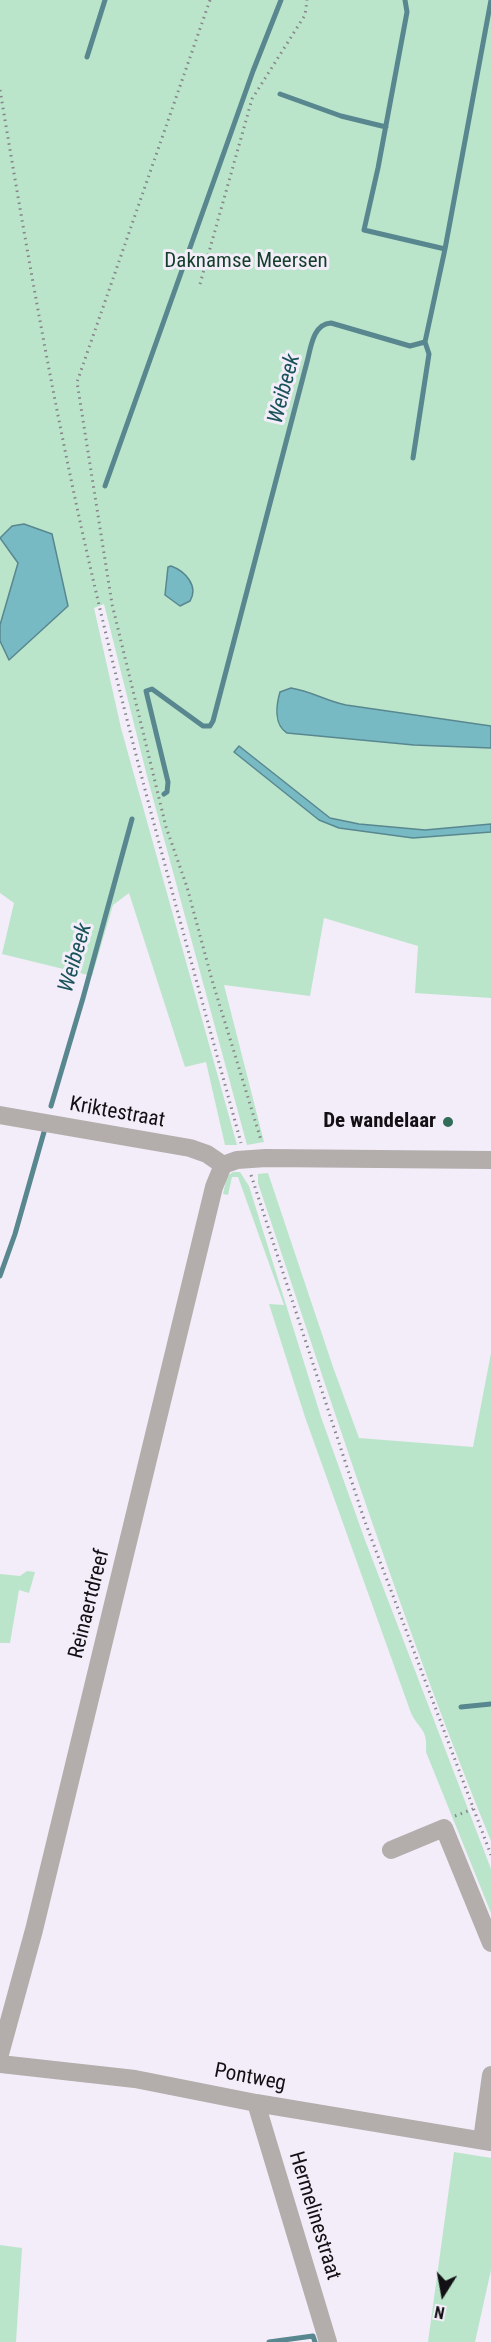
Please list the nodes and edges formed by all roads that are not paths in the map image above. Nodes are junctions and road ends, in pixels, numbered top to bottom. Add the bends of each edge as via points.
1 (0, 1115) edge
2 (491, 1160) edge
3 (223, 1165) junction
4 (391, 1850) dead end
5 (491, 1943) edge
6 (0, 2054) edge
7 (0, 2064) edge
8 (491, 2075) edge
9 (256, 2103) junction
10 (486, 2141) edge
11 (328, 2342) edge

1 - 3 street, Kriktestraat via 190,1148
2 - 3 street via 266,1158
3 - 6 street, Reinaertdreef via 214,1187 37,1918
4 - 5 street via 444,1828
7 - 9 street, Pontweg via 135,2079
8 - 10 street
9 - 10 street, Pontweg
9 - 11 street, Hermelinestraat

